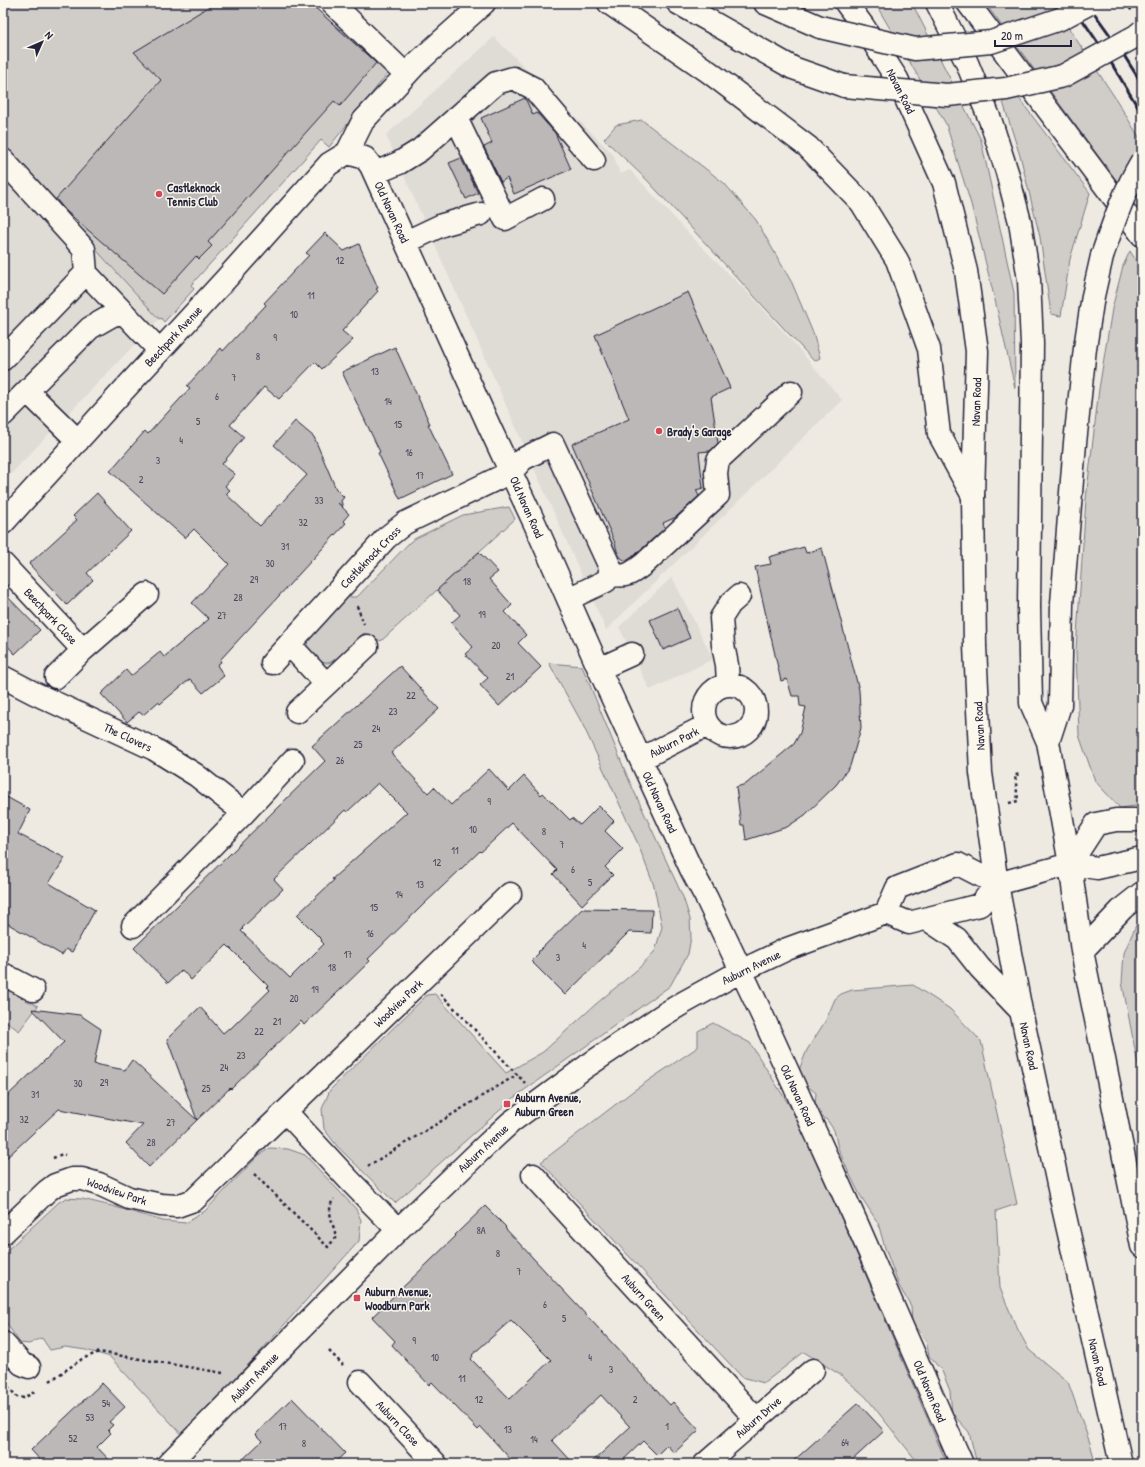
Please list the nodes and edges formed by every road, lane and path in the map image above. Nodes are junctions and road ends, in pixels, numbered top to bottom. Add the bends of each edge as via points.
1 (332, 3) edge
2 (484, 3) edge
3 (609, 3) edge
4 (678, 3) edge
5 (765, 3) edge
6 (846, 3) edge
7 (937, 3) edge
8 (968, 3) edge
9 (1090, 3) edge
10 (1142, 31) edge
11 (406, 75) junction
12 (456, 118) junction
13 (347, 153) junction
14 (3, 160) edge
15 (594, 160) dead end
16 (1142, 161) edge
17 (374, 173) junction
18 (543, 199) dead end
19 (480, 214) dead end
20 (1142, 235) edge
21 (406, 242) junction
22 (86, 273) junction
23 (122, 312) junction
24 (160, 351) junction
25 (3, 359) edge
26 (27, 391) junction
27 (791, 392) dead end
28 (3, 415) edge
29 (78, 441) junction
30 (511, 472) junction
31 (973, 496) junction
32 (3, 523) edge
33 (3, 564) edge
34 (610, 574) junction
35 (147, 594) dead end
36 (739, 596) dead end
37 (568, 599) junction
38 (289, 644) junction
39 (367, 646) dead end
40 (83, 650) junction
41 (632, 654) dead end
42 (272, 663) dead end
43 (599, 669) junction
44 (3, 677) edge
45 (56, 677) dead end
46 (326, 684) junction
47 (728, 684) junction
48 (297, 712) dead end
49 (707, 725) junction
50 (1048, 742) junction
51 (641, 759) junction
52 (293, 760) dead end
53 (1021, 774) dead end
54 (1006, 804) dead end
55 (244, 813) junction
56 (1142, 820) edge
57 (1142, 858) edge
58 (1070, 864) junction
59 (997, 884) junction
60 (510, 894) dead end
61 (1142, 894) edge
62 (886, 913) junction
63 (927, 919) junction
64 (133, 926) dead end
65 (1082, 951) junction
66 (741, 971) junction
67 (3, 974) edge
68 (425, 977) junction
69 (34, 990) dead end
70 (1021, 1011) junction
71 (518, 1074) junction
72 (540, 1100) junction
73 (286, 1112) junction
74 (70, 1156) dead end
75 (238, 1157) junction
76 (51, 1160) dead end
77 (533, 1175) dead end
78 (350, 1181) junction
79 (398, 1230) junction
80 (3, 1233) edge
81 (1142, 1246) edge
82 (3, 1343) edge
83 (29, 1368) dead end
84 (812, 1370) dead end
85 (252, 1378) junction
86 (3, 1380) edge
87 (360, 1382) dead end
88 (46, 1384) dead end
89 (41, 1388) dead end
90 (756, 1419) junction
91 (168, 1464) edge
92 (436, 1464) edge
93 (705, 1464) edge
94 (962, 1464) edge
95 (1120, 1464) edge

1 - 11 main road
2 - 11 main road
3 - 31 main road via 709,72 808,148 861,202 897,260 929,349 940,434
4 - 10 main road, bridge via 793,68 844,86 948,95 1006,89 1062,76
5 - 9 main road, bridge via 820,28 915,50 991,42 1060,19
6 - 31 main road, Navan Road via 897,78 944,183 966,271 977,351
7 - 50 main road via 967,63 991,122 1020,222 1028,280 1032,344 1029,608 1031,703
8 - 20 main road
11 - 13 main road via 364,121
12 - 15 main road via 496,83 513,78 533,88
12 - 17 main road via 409,158
12 - 18 main road via 505,219
13 - 17 main road, Old Navan Road via 365,158
13 - 24 main road, Beechpark Avenue via 329,164
14 - 22 main road via 84,249
16 - 50 main road, bridge via 1119,208 1102,256 1093,296 1075,443 1062,604 1060,705
17 - 21 main road, Old Navan Road
19 - 21 main road via 442,225
21 - 30 main road, Old Navan Road
22 - 23 main road
22 - 25 main road
23 - 24 main road
23 - 26 main road via 90,328
24 - 29 main road, Beechpark Avenue
26 - 28 main road
26 - 29 main road
27 - 34 main road via 718,460 718,495 631,574 620,577
29 - 32 main road, Beechpark Avenue
30 - 34 main road, Castleknock Cross via 523,459 553,444 608,560
30 - 37 main road, Old Navan Road
30 - 38 main road, Castleknock Cross via 404,523 386,538
31 - 59 main road, Navan Road via 975,646 981,773
33 - 40 main road, Beechpark Close
34 - 37 main road via 606,581
35 - 40 main road, Beechpark Close
36 - 47 main road via 721,618
37 - 43 main road, Old Navan Road
38 - 42 main road, Castleknock Cross
38 - 46 main road
39 - 46 main road
40 - 45 main road, Beechpark Close
41 - 43 main road
43 - 51 main road, Old Navan Road
44 - 55 main road, The Clovers via 154,749 196,774
46 - 48 main road
47 - 49 main road, Auburn Park via 719,687 706,699 704,717
47 - 49 main road, Auburn Park via 751,694 757,710 751,727 745,733 729,738 713,732
49 - 51 main road, Auburn Park
50 - 58 main road
51 - 66 main road, Old Navan Road
52 - 55 main road
53 - 54 path via 1015,775 1018,801
55 - 64 main road
56 - 58 main road via 1116,820 1096,824
57 - 58 main road via 1096,868
58 - 59 main road
58 - 65 main road
59 - 62 main road via 958,864 897,888
59 - 63 main road via 980,905
59 - 70 main road, Navan Road
60 - 68 main road, Woodview Park
61 - 65 main road via 1123,908
62 - 63 main road via 909,922
62 - 66 main road, Auburn Avenue via 787,950
63 - 70 main road via 957,939 980,968
65 - 81 main road
66 - 72 main road, Auburn Avenue via 663,1015
66 - 94 main road, Old Navan Road via 858,1226
67 - 69 main road
68 - 71 path
68 - 73 main road, Woodview Park
70 - 95 main road, Navan Road
71 - 72 path
71 - 78 path via 397,1147 363,1169
72 - 79 main road, Auburn Avenue via 511,1122
73 - 75 main road, Woodview Park
73 - 78 main road
74 - 76 path via 62,1154
75 - 78 path via 328,1247 336,1237 330,1210 331,1203
75 - 80 main road, Woodview Park via 194,1200 176,1206 161,1206 129,1198 99,1184 72,1179 47,1191
77 - 90 main road, Auburn Green
78 - 79 main road
79 - 85 main road, Auburn Avenue
82 - 83 main road
84 - 90 main road, Auburn Drive
85 - 88 path via 99,1352 82,1359
85 - 91 main road, Auburn Avenue
86 - 89 path via 17,1397 24,1398
87 - 92 main road, Auburn Close
90 - 93 main road, Auburn Drive

